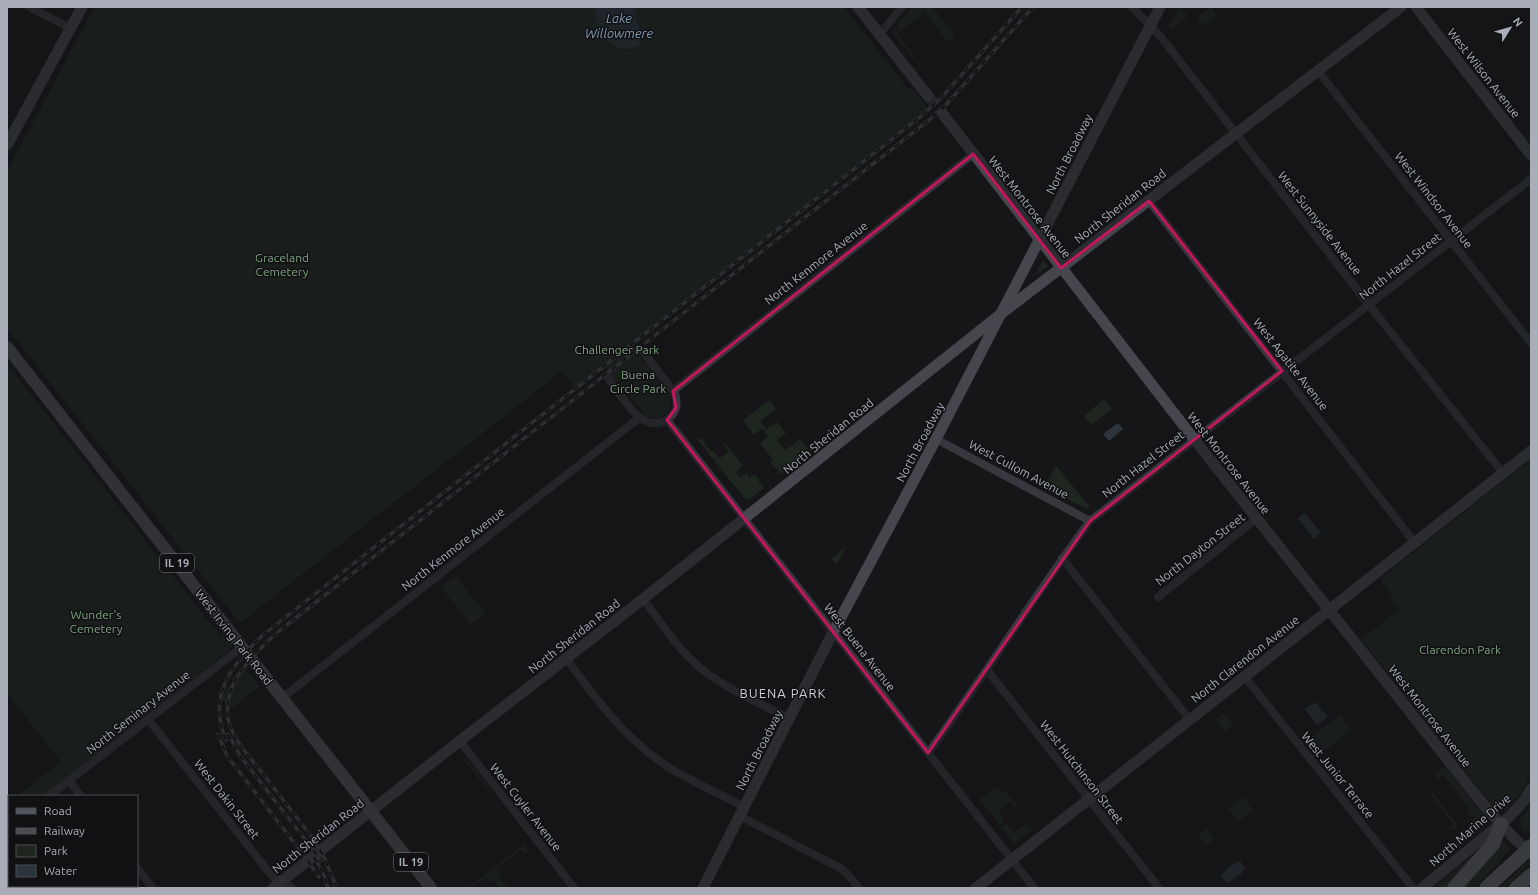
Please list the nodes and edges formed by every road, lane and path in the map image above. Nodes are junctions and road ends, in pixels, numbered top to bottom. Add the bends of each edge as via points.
1 (29, 7) edge
2 (82, 7) edge
3 (858, 7) edge
4 (902, 7) edge
5 (1132, 7) edge
6 (1160, 7) edge
7 (1401, 7) edge
8 (1416, 7) edge
9 (1151, 25) junction
10 (70, 28) junction
11 (880, 34) junction
12 (1318, 71) junction
13 (928, 96) tunnel mouth
14 (942, 113) tunnel mouth
15 (1236, 134) junction
16 (7, 145) edge
17 (973, 154) junction
18 (1531, 155) edge
19 (1531, 179) edge
20 (1149, 201) junction
21 (1039, 240) junction
22 (1451, 242) junction
23 (1061, 268) junction
24 (1369, 304) junction
25 (1002, 313) junction
26 (1531, 343) edge
27 (7, 347) edge
28 (642, 350) dead end
29 (1282, 371) junction
30 (608, 378) dead end
31 (673, 390) junction
32 (639, 418) junction
33 (667, 420) junction
34 (936, 439) junction
35 (1194, 439) junction
36 (1531, 451) edge
37 (1503, 473) junction
38 (744, 518) junction
39 (1256, 519) junction
40 (1090, 521) junction
41 (1415, 543) junction
42 (1062, 558) junction
43 (1158, 597) dead end
44 (643, 599) junction
45 (1329, 610) junction
46 (833, 632) junction
47 (242, 647) junction
48 (566, 658) junction
49 (987, 670) junction
50 (1245, 677) junction
51 (282, 698) junction
52 (790, 718) junction
53 (148, 719) junction
54 (1190, 720) junction
55 (460, 741) junction
56 (928, 753) junction
57 (68, 781) junction
58 (1531, 789) edge
59 (50, 795) edge
60 (79, 795) edge
61 (1088, 800) junction
62 (371, 811) junction
63 (742, 811) junction
64 (1501, 824) junction
65 (1531, 846) edge
66 (1525, 855) edge
67 (1012, 860) junction
68 (138, 869) edge
69 (1531, 875) edge
70 (277, 885) edge
71 (153, 888) edge
72 (292, 888) edge
73 (431, 888) edge
74 (574, 888) edge
75 (703, 888) edge
76 (859, 888) edge
77 (976, 888) edge
78 (1034, 888) edge
79 (1159, 888) edge
80 (1413, 888) edge
81 (1422, 888) edge
82 (1454, 888) edge
83 (1486, 888) edge
84 (1516, 888) edge

1 - 10 street
2 - 10 main road
3 - 11 main road
4 - 11 street
5 - 9 street, West Sunnyside Avenue
6 - 9 main road, North Broadway
7 - 12 main road, North Sheridan Road
8 - 18 main road, West Wilson Avenue
9 - 15 street, West Sunnyside Avenue
9 - 21 main road, North Broadway
10 - 16 main road
11 - 13 main road
12 - 15 main road, North Sheridan Road
12 - 22 street, West Windsor Avenue
14 - 17 main road, West Montrose Avenue
15 - 20 main road, North Sheridan Road
15 - 24 street, West Sunnyside Avenue
17 - 21 main road, West Montrose Avenue
17 - 31 street, North Kenmore Avenue
19 - 22 street, North Hazel Street
20 - 23 main road, North Sheridan Road
20 - 29 street, West Agatite Avenue
21 - 23 main road, West Montrose Avenue
21 - 25 main road, North Broadway
22 - 24 street, North Hazel Street
22 - 26 street, West Windsor Avenue
23 - 25 main road, North Sheridan Road
23 - 35 main road, West Montrose Avenue
24 - 29 street, North Hazel Street
24 - 37 street, West Sunnyside Avenue
25 - 34 main road, North Broadway
25 - 38 main road, North Sheridan Road
27 - 47 main road, West Irving Park Road / IL 19
28 - 31 street
29 - 35 street, North Hazel Street
29 - 41 street, West Agatite Avenue
30 - 32 street
31 - 33 street via 677,398 676,408
32 - 33 street via 655,424
32 - 51 street, North Kenmore Avenue
33 - 38 street, West Buena Avenue
34 - 40 street, West Cullom Avenue
34 - 46 main road, North Broadway
35 - 39 main road, West Montrose Avenue
35 - 40 street, North Hazel Street
36 - 37 main road, North Clarendon Avenue
37 - 41 main road, North Clarendon Avenue
38 - 44 main road, North Sheridan Road
38 - 46 street, West Buena Avenue
39 - 43 street, North Dayton Street
39 - 45 main road, West Montrose Avenue
40 - 42 street, North Hazel Street
41 - 45 main road, North Clarendon Avenue
42 - 49 street, North Hazel Street
42 - 54 street
44 - 48 main road, North Sheridan Road
44 - 52 street via 683,651 698,666 733,690
45 - 50 main road, North Clarendon Avenue
45 - 64 main road, West Montrose Avenue
46 - 52 main road, North Broadway
46 - 56 street, West Buena Avenue
47 - 51 main road, West Irving Park Road / IL 19
47 - 53 street, North Seminary Avenue
48 - 55 main road, North Sheridan Road
48 - 63 street via 611,717 638,744 669,767
49 - 56 street, North Hazel Street
49 - 61 street, West Hutchinson Street
50 - 54 main road, North Clarendon Avenue
50 - 80 street, West Junior Terrace
51 - 62 main road, West Irving Park Road / IL 19
52 - 63 main road, North Broadway
53 - 57 street, North Seminary Avenue
53 - 70 street, West Dakin Street via 271,874
54 - 61 main road, North Clarendon Avenue
55 - 62 main road, North Sheridan Road
55 - 74 street, West Cuyler Avenue
56 - 67 street, West Buena Avenue
57 - 59 street, North Seminary Avenue
57 - 60 street
58 - 64 main road, North Marine Drive via 1516,810
61 - 67 main road, North Clarendon Avenue
61 - 79 street, West Hutchinson Street
62 - 70 main road, North Sheridan Road
62 - 73 main road, West Irving Park Road / IL 19
63 - 75 main road, North Broadway
63 - 76 street via 842,869
64 - 66 main road, West Montrose Avenue
64 - 81 main road, North Marine Drive
64 - 82 highway via 1493,844
65 - 66 highway, bridge
66 - 83 highway
67 - 77 main road, North Clarendon Avenue
67 - 78 street, West Buena Avenue
68 - 71 street
69 - 84 highway
70 - 72 street, West Dakin Street

